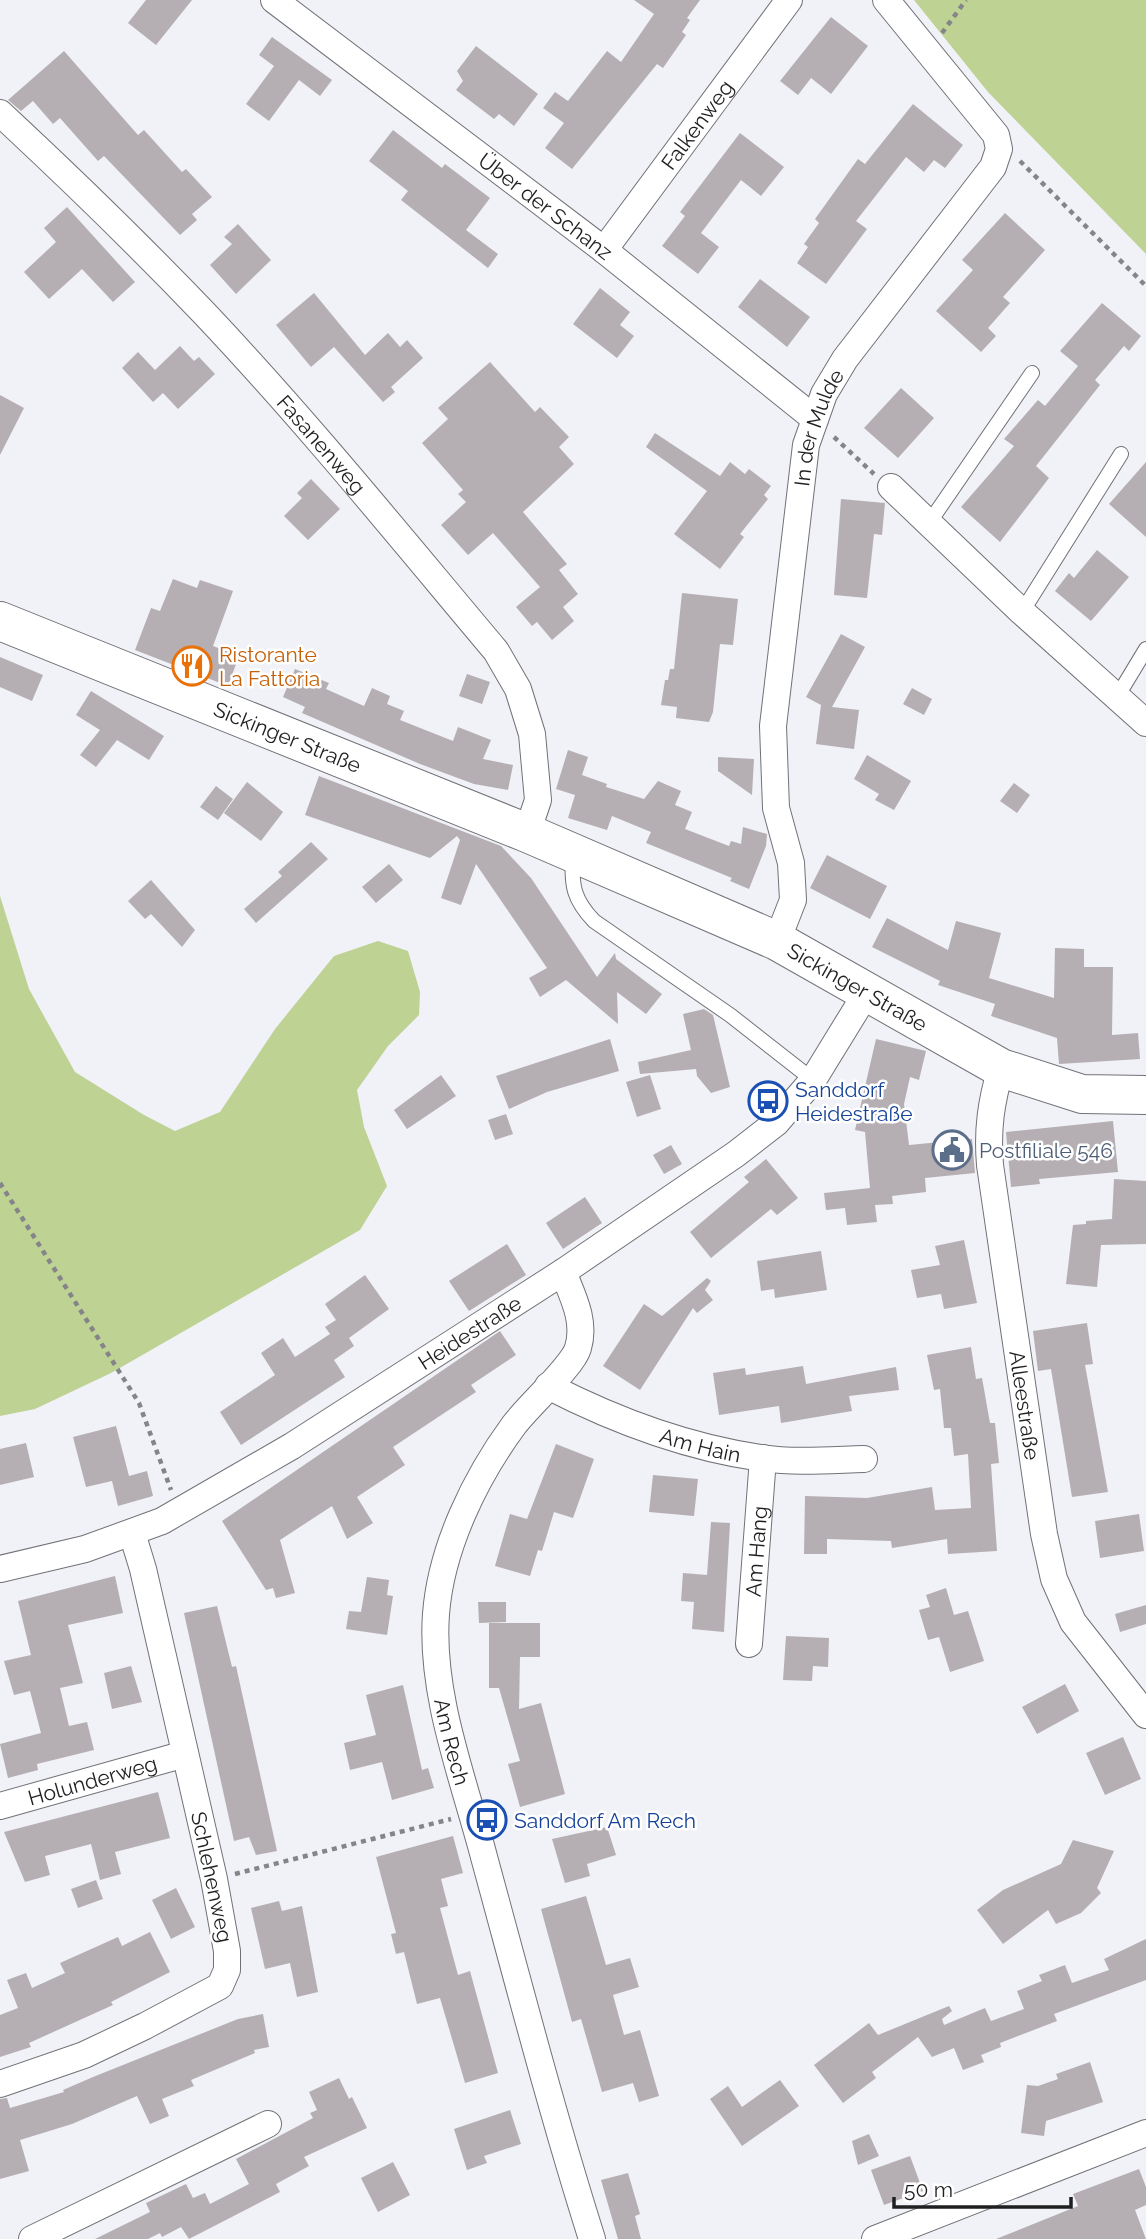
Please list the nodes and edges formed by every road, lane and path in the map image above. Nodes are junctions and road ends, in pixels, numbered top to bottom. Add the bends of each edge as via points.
1 (274, 0) edge
2 (789, 0) edge
3 (886, 0) edge
4 (966, 0) edge
5 (928, 51) junction
6 (0, 113) edge
7 (999, 149) junction
8 (604, 250) junction
9 (1146, 286) edge
10 (1032, 373) dead end
11 (814, 419) junction
12 (1121, 454) dead end
13 (891, 487) joint
14 (929, 523) junction
15 (1021, 612) junction
16 (0, 621) edge
17 (1146, 649) edge
18 (1117, 697) junction
19 (1146, 723) edge
20 (527, 833) junction
21 (574, 853) junction
22 (778, 941) junction
23 (867, 992) junction
24 (1001, 1068) junction
25 (813, 1080) junction
26 (1146, 1095) edge
27 (0, 1183) edge
28 (563, 1272) junction
29 (548, 1386) junction
30 (763, 1458) junction
31 (864, 1459) dead end
32 (179, 1512) junction
33 (132, 1534) junction
34 (0, 1569) edge
35 (749, 1644) dead end
36 (1146, 1715) edge
37 (185, 1754) junction
38 (0, 1806) edge
39 (473, 1814) junction
40 (214, 1879) junction
41 (0, 2084) edge
42 (268, 2124) dead end
43 (1146, 2133) edge
44 (32, 2239) edge
45 (592, 2239) edge
46 (875, 2239) edge

1 - 8 street, Über der Schanz
2 - 8 street, Falkenweg
3 - 5 street
4 - 5 path
5 - 7 street via 996,135
6 - 20 street, Fasanenweg via 205,315 307,426 496,651 518,689 532,734 538,800
7 - 9 path via 1021,161
7 - 11 street, In der Mulde via 993,167 845,359
8 - 11 street, Über der Schanz
10 - 14 lane
11 - 13 path
11 - 22 street, In der Mulde via 806,445 773,726 776,807 791,863 793,900
12 - 15 lane
13 - 14 street
14 - 15 street
15 - 18 street
16 - 20 street, Sickinger Straße
17 - 18 lane
18 - 19 street
20 - 21 street, Sickinger Straße
21 - 22 street, Sickinger Straße
21 - 25 lane via 573,892 594,921 730,1014
22 - 23 street, Sickinger Straße
23 - 24 street, Sickinger Straße
23 - 25 street, Heidestraße
24 - 26 street, Sickinger Straße via 1082,1094
24 - 36 street, Alleestraße via 987,1130 989,1165 1046,1545 1057,1589 1073,1622
25 - 28 street, Heidestraße via 776,1123 736,1154
27 - 32 path via 139,1403
28 - 29 street, Am Rech via 579,1312 581,1332 578,1351
28 - 32 street, Heidestraße via 292,1446
29 - 30 street, Am Hain via 651,1432
29 - 39 street, Am Rech via 514,1425 479,1483 453,1540 442,1578 436,1615 438,1662 446,1713
30 - 31 street, Am Hain
30 - 35 street, Am Hang
32 - 33 street, Heidestraße
33 - 34 street, Heidestraße
33 - 37 street, Schlehenweg
37 - 38 street, Holunderweg
37 - 40 street, Schlehenweg
39 - 40 path
39 - 45 street, Am Rech
40 - 41 street, Schlehenweg via 227,1951 227,1970 220,1986 84,2054
42 - 44 street
43 - 46 street

